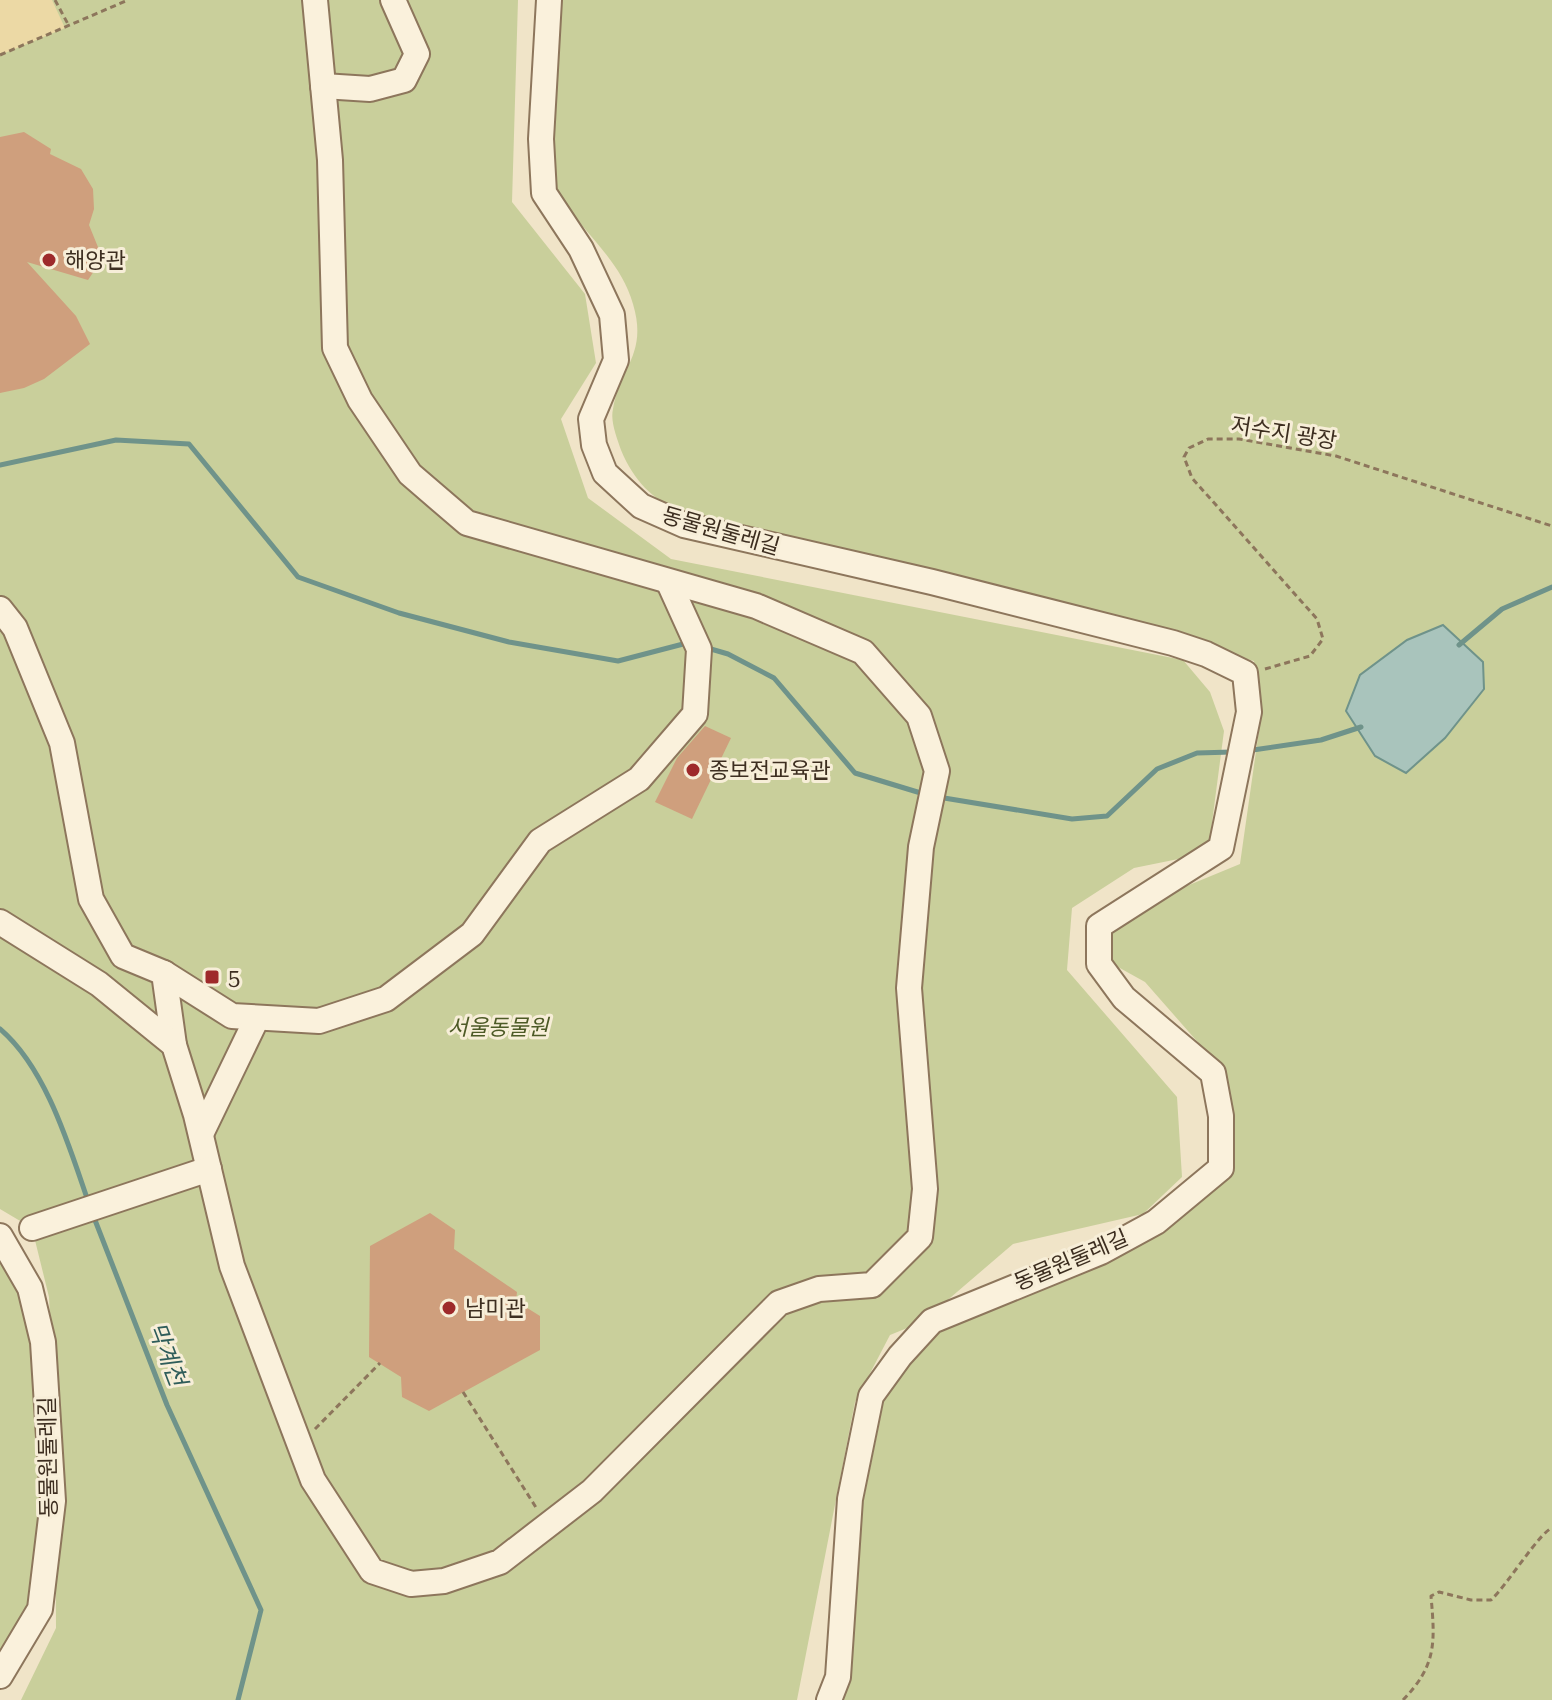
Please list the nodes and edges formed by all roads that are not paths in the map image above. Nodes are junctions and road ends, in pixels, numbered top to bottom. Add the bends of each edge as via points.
1 (315, 0) edge
2 (393, 0) edge
3 (549, 0) edge
4 (323, 86) junction
5 (669, 583) junction
6 (0, 609) edge
7 (0, 922) edge
8 (164, 973) junction
9 (257, 1018) junction
10 (174, 1045) junction
11 (201, 1134) junction
12 (209, 1169) junction
13 (32, 1228) dead end
14 (0, 1236) edge
15 (0, 1676) edge
16 (829, 1700) edge

1 - 4 street
2 - 4 street via 417,54 404,80 370,89
3 - 16 street, 동물원둘레길 via 542,115 544,193 581,249 612,315 616,360 591,419 605,473 641,506 684,525 1173,643 1245,673 1249,712 1221,848 1099,926 1099,964 1124,998 1213,1073 1221,1116 1221,1168 1156,1222 1101,1252 932,1321 900,1356 871,1396 850,1499 838,1677
4 - 5 street via 335,348 360,400 410,474 467,523
5 - 9 street via 695,640 695,714 639,779 540,841 472,934 386,999 319,1021
5 - 12 street via 756,606 863,652 919,716 937,771 921,847 909,988 925,1189 920,1237 872,1285 819,1289 779,1303 592,1491 500,1562 444,1581 411,1584 372,1571 313,1480 232,1266
6 - 8 street via 15,628 62,743 91,899 123,956
7 - 10 street via 99,984
8 - 9 street via 232,1016
8 - 10 street
9 - 11 street
10 - 11 street
11 - 12 street
12 - 13 street
14 - 15 street, 동물원둘레길 via 30,1288 43,1342 53,1501 40,1609

